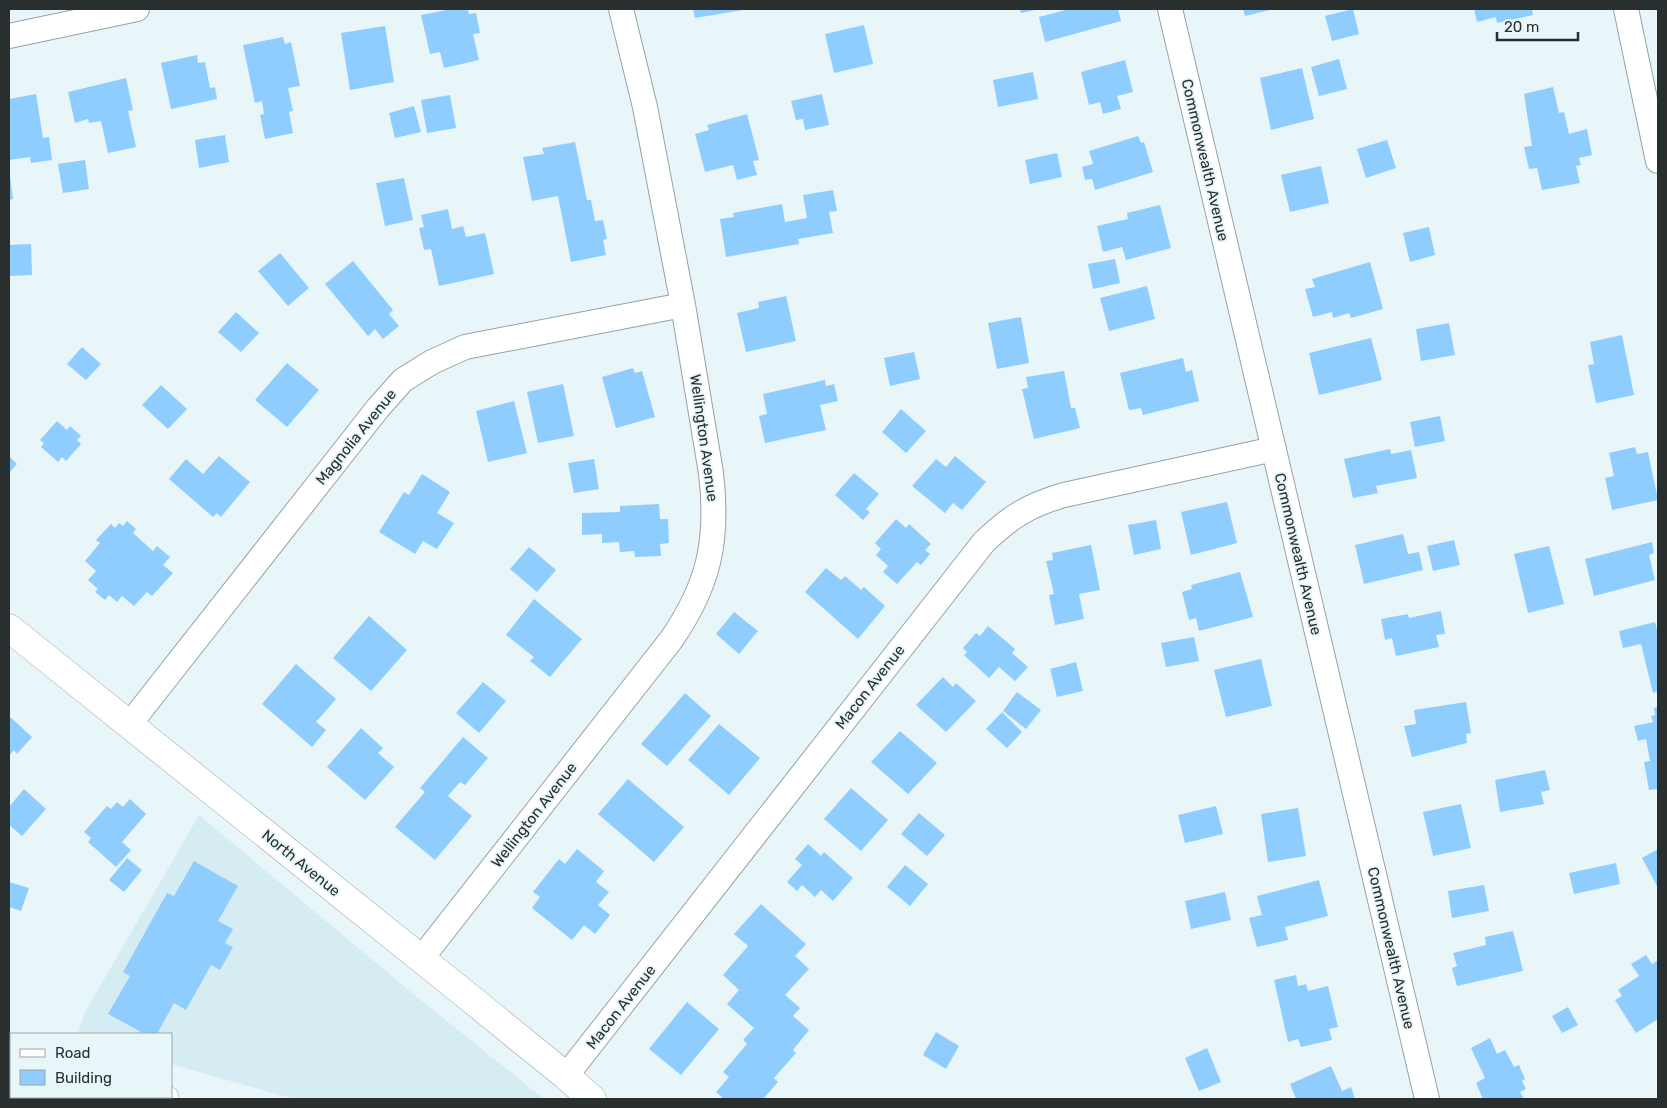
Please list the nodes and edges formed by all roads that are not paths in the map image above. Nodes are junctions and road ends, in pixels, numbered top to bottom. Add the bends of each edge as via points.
1 (137, 9) edge
2 (621, 9) edge
3 (1170, 9) edge
4 (1626, 9) edge
5 (9, 36) edge
6 (1658, 161) edge
7 (683, 305) junction
8 (1274, 449) junction
9 (9, 628) edge
10 (130, 725) junction
11 (421, 959) junction
12 (566, 1076) junction
13 (592, 1099) edge
14 (1427, 1099) edge

1 - 5 street
2 - 7 street, Wellington Avenue via 645,107
3 - 8 street, Commonwealth Avenue
4 - 6 street
7 - 10 street, Magnolia Avenue via 465,347 403,380
7 - 11 street, Wellington Avenue via 714,496 713,535 701,589 671,640
8 - 12 street, Macon Avenue via 1041,501 1001,525 978,549
8 - 14 street, Commonwealth Avenue
9 - 10 main road, North Avenue
10 - 11 main road, North Avenue
11 - 12 main road, North Avenue
12 - 13 main road, North Avenue

